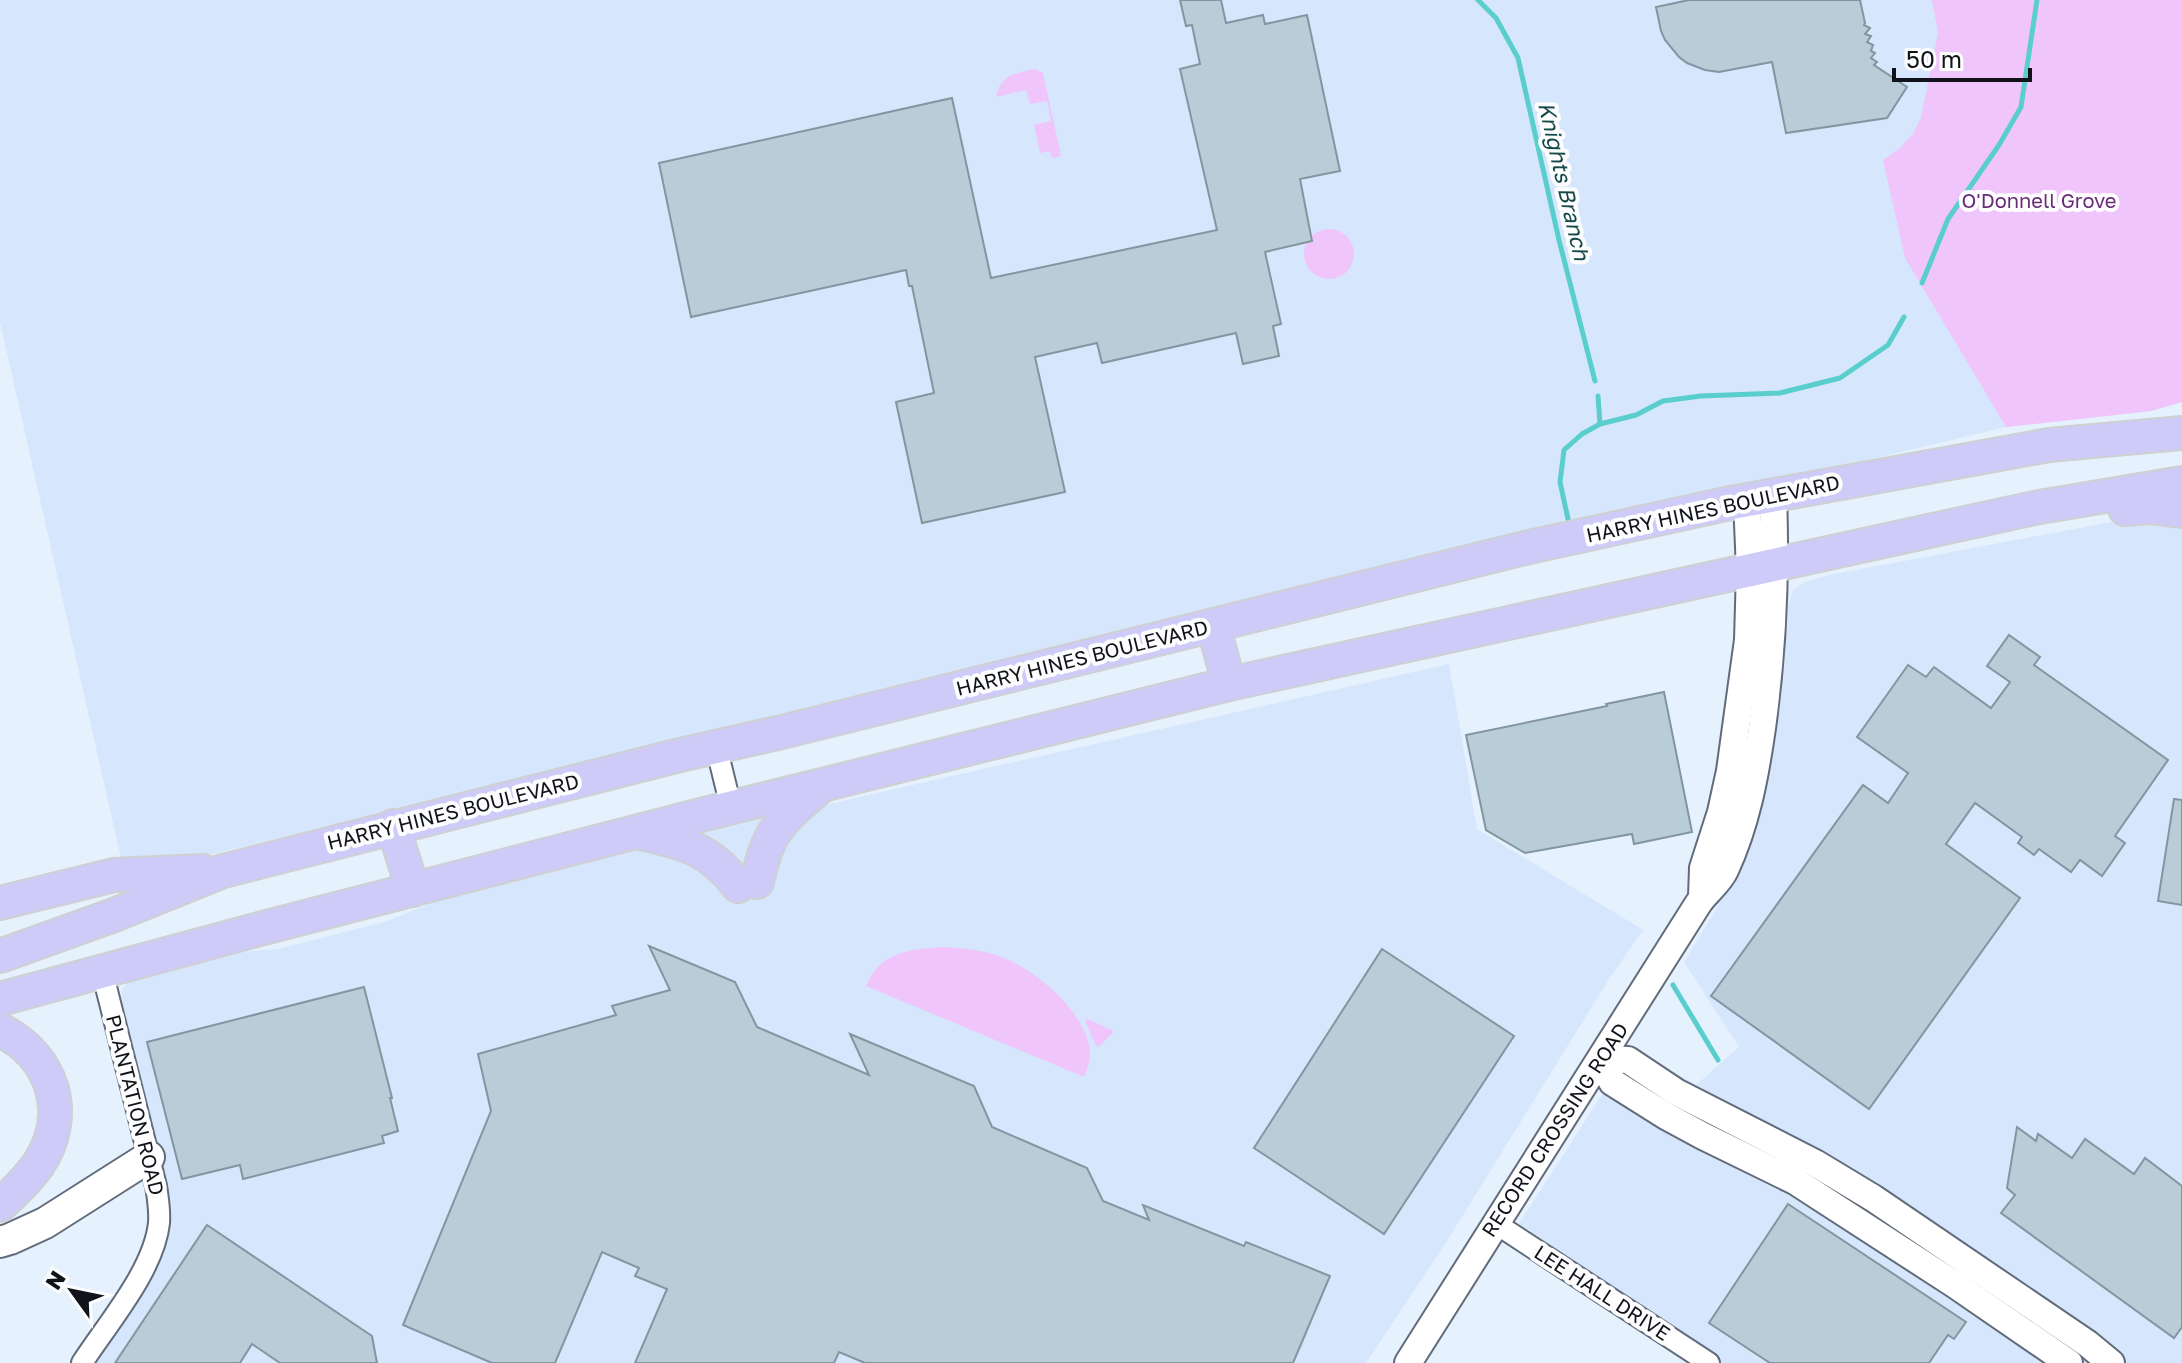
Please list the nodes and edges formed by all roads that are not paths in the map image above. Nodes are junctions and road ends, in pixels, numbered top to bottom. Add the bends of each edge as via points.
1 (2182, 414) edge
2 (2182, 433) edge
3 (2049, 445) junction
4 (2182, 483) edge
5 (1760, 497) junction
6 (2034, 508) junction
7 (2182, 511) edge
8 (1763, 568) junction
9 (1213, 625) junction
10 (1229, 684) junction
11 (716, 746) junction
12 (823, 784) junction
13 (731, 807) junction
14 (393, 826) junction
15 (637, 832) junction
16 (223, 871) junction
17 (413, 890) junction
18 (0, 903) edge
19 (0, 956) edge
20 (102, 971) junction
21 (0, 999) edge
22 (0, 1030) edge
23 (1601, 1059) junction
24 (149, 1157) junction
25 (1846, 1182) junction
26 (1831, 1204) junction
27 (0, 1205) edge
28 (1495, 1223) junction
29 (0, 1242) edge
30 (1969, 1280) junction
31 (82, 1363) edge
32 (1408, 1363) edge
33 (1709, 1363) edge
34 (2069, 1363) edge
35 (2111, 1363) edge

1 - 3 main road
2 - 3 main road, HARRY HINES BOULEVARD
3 - 5 main road, HARRY HINES BOULEVARD
4 - 6 main road
5 - 8 street, RECORD CROSSING ROAD
5 - 9 main road, HARRY HINES BOULEVARD
6 - 7 main road
6 - 8 main road
8 - 10 main road
8 - 23 street, RECORD CROSSING ROAD via 1730,771 1703,868 1702,897
9 - 10 main road
9 - 11 main road, HARRY HINES BOULEVARD
10 - 12 main road
11 - 13 street
11 - 14 main road, HARRY HINES BOULEVARD
12 - 13 main road
12 - 15 main road via 774,833 747,884 680,841
13 - 15 main road
14 - 16 main road, HARRY HINES BOULEVARD
14 - 17 main road
15 - 17 main road
16 - 18 main road via 114,875
16 - 19 main road, HARRY HINES BOULEVARD
17 - 20 main road
20 - 21 main road
20 - 24 street, PLANTATION ROAD
22 - 27 main road via 21,1042 45,1069 55,1104 50,1142 39,1163
23 - 25 street via 1628,1060 1676,1092
23 - 26 street via 1612,1082
23 - 28 street, RECORD CROSSING ROAD
24 - 29 main road via 45,1223
24 - 31 street, PLANTATION ROAD via 159,1207 154,1244 144,1269
25 - 26 street
25 - 30 street
26 - 30 street
28 - 32 street, RECORD CROSSING ROAD
28 - 33 street, LEE HALL DRIVE
30 - 34 street
30 - 35 street via 2088,1344

